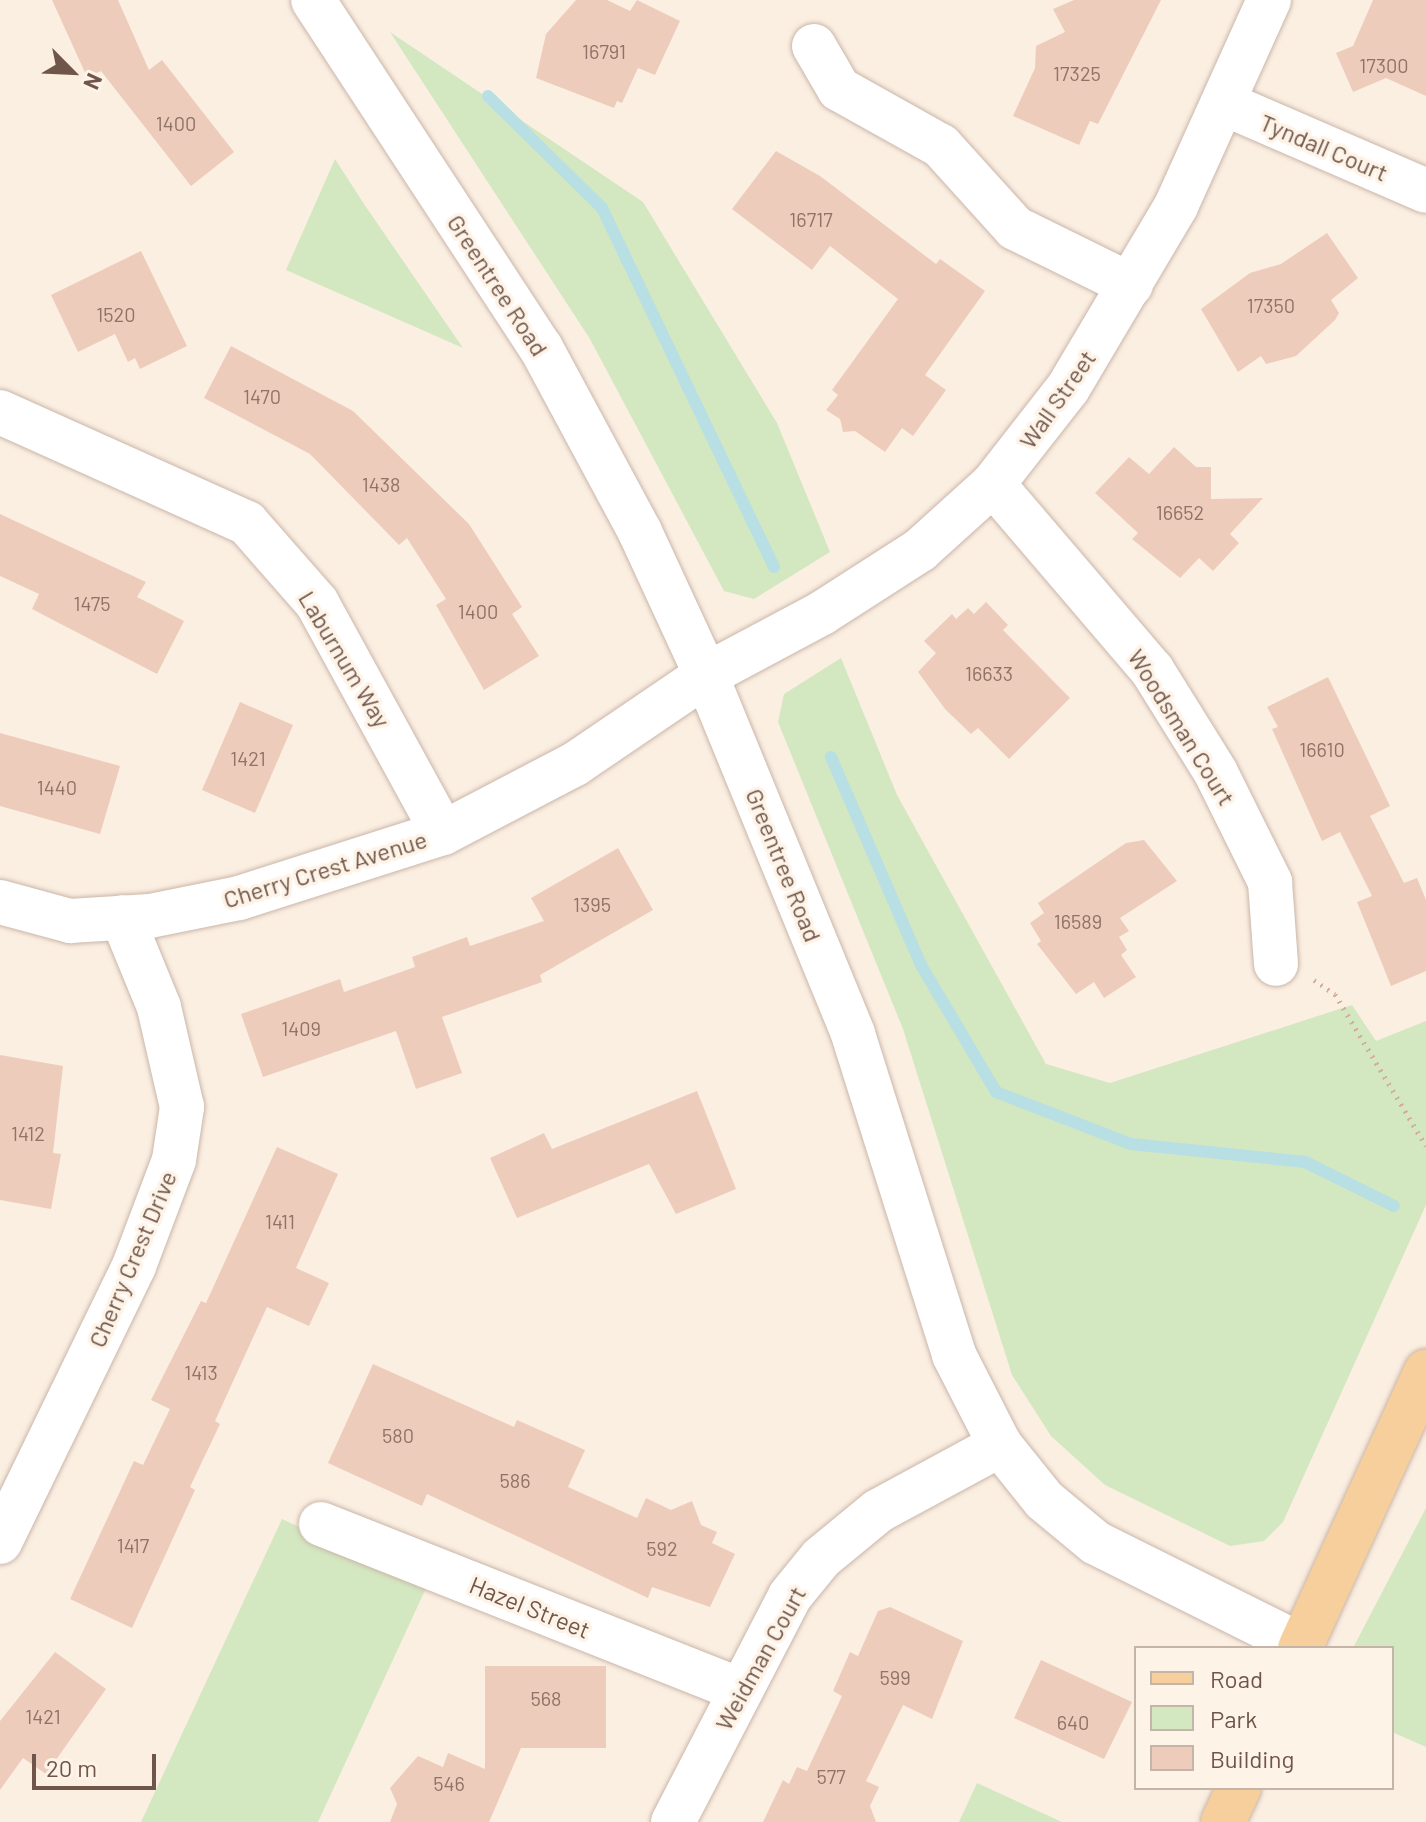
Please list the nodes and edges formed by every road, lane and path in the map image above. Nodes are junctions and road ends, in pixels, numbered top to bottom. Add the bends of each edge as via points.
1 (313, 0) edge
2 (1269, 0) edge
3 (814, 46) dead end
4 (1223, 103) junction
5 (1426, 191) edge
6 (1131, 285) junction
7 (0, 412) edge
8 (993, 484) junction
9 (706, 675) junction
10 (443, 833) junction
11 (0, 902) edge
12 (122, 917) junction
13 (1276, 964) joint
14 (1426, 1146) edge
15 (1426, 1371) edge
16 (1000, 1445) junction
17 (321, 1524) dead end
18 (0, 1542) edge
19 (1299, 1646) edge
20 (1301, 1646) edge
21 (740, 1690) junction
22 (1238, 1790) edge
23 (673, 1822) edge
24 (1223, 1822) edge

1 - 9 street, Greentree Road via 541,348 640,532
2 - 4 street, Wall Street
3 - 6 street via 839,89 941,146 1015,228
4 - 5 street, Tyndall Court
4 - 6 street, Wall Street
6 - 8 street, Wall Street via 1068,388
7 - 10 street, Laburnum Way via 247,523 317,603
8 - 9 street, Wall Street via 883,575
8 - 13 street, Woodsman Court via 1152,670 1216,773 1270,882
9 - 10 street, Cherry Crest Avenue via 575,764
9 - 16 street, Greentree Road via 853,1034 954,1355
10 - 12 street, Cherry Crest Avenue via 239,898
11 - 12 street, Cherry Crest Avenue via 70,921
12 - 18 street, Cherry Crest Drive via 159,1007 182,1107 174,1160 134,1266
13 - 14 path via 1335,994
15 - 20 main road
16 - 19 street, Greentree Road via 1044,1500 1096,1543
16 - 21 street, Weidman Court via 878,1511 821,1558 790,1596
17 - 21 street, Hazel Street
21 - 23 street, Weidman Court
22 - 24 main road

